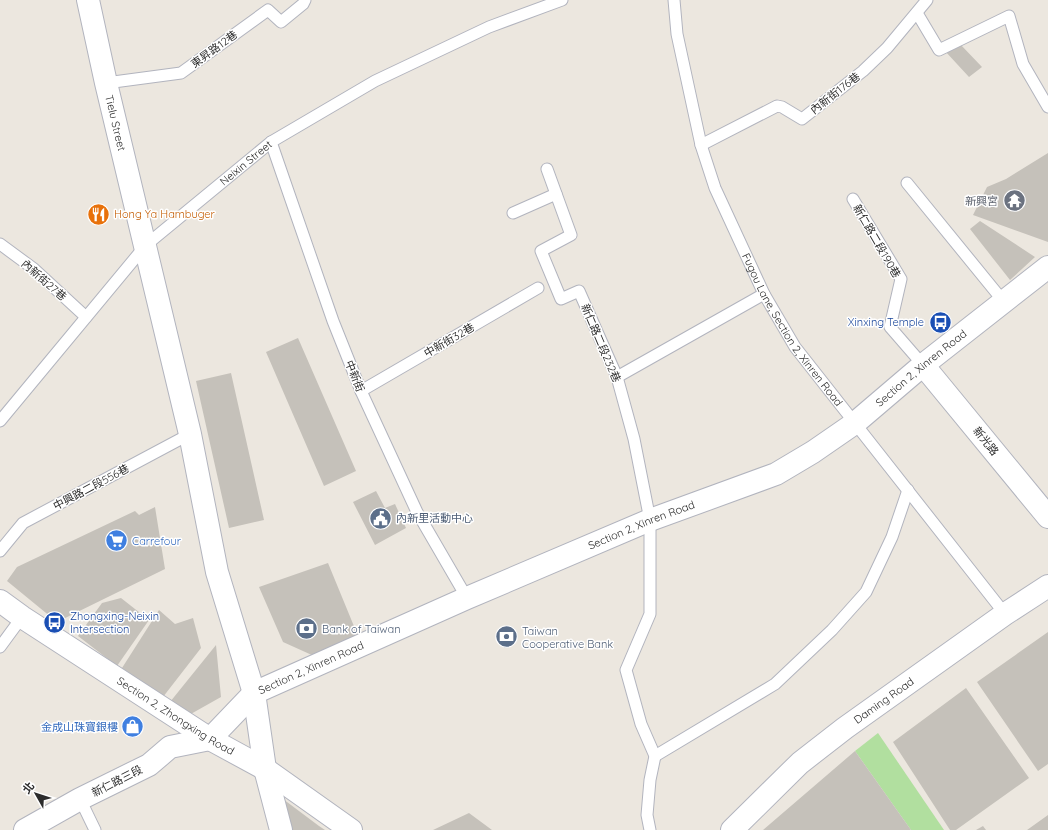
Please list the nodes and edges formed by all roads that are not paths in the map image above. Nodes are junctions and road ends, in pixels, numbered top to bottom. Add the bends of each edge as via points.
1 (88, 0) edge
2 (306, 0) edge
3 (562, 0) edge
4 (674, 0) edge
5 (927, 0) edge
6 (916, 13) junction
7 (106, 83) junction
8 (1048, 107) edge
9 (270, 142) junction
10 (701, 145) junction
11 (547, 169) dead end
12 (906, 183) dead end
13 (556, 194) junction
14 (852, 200) dead end
15 (513, 213) dead end
16 (0, 244) edge
17 (146, 245) junction
18 (1048, 267) edge
19 (538, 288) dead end
20 (764, 294) junction
21 (1004, 302) junction
22 (86, 317) junction
23 (923, 365) junction
24 (617, 377) junction
25 (361, 391) junction
26 (0, 420) edge
27 (855, 423) junction
28 (190, 434) junction
29 (908, 490) junction
30 (1048, 517) edge
31 (650, 520) junction
32 (0, 551) edge
33 (1048, 586) edge
34 (467, 598) junction
35 (0, 601) edge
36 (1004, 614) junction
37 (22, 617) junction
38 (0, 647) edge
39 (254, 693) junction
40 (210, 739) junction
41 (655, 756) junction
42 (265, 769) junction
43 (80, 800) junction
44 (25, 830) edge
45 (95, 830) edge
46 (281, 830) edge
47 (351, 830) edge
48 (650, 830) edge
49 (732, 830) edge

1 - 7 street, Tielu Street
2 - 7 lane, 東昇路12巷 via 281,22 268,10 181,73
3 - 9 lane, Neixin Street via 489,27 375,81
4 - 10 lane, Fugou Lane, Section 2, Xinren Road via 677,34
5 - 6 lane, 內新街176巷
6 - 8 lane via 939,50 1009,16 1023,64
6 - 10 lane, 內新街176巷 via 887,48 863,71 802,119 777,106
7 - 17 street, Tielu Street
9 - 17 lane, Neixin Street
9 - 25 lane, 中新街
10 - 20 lane, Fugou Lane, Section 2, Xinren Road via 714,188
11 - 13 lane, 新仁路二段232巷
12 - 21 lane
13 - 15 lane
13 - 24 lane, 新仁路二段232巷 via 571,235 541,251 561,299 579,291
14 - 23 lane, 新仁路二段190巷 via 901,279 890,327
16 - 22 lane, 內新街27巷 via 34,269
17 - 22 lane, Neixin Street
17 - 28 street, Tielu Street
18 - 21 street, Section 2, Xinren Road
19 - 25 lane, 中新街32巷
20 - 24 lane
20 - 27 lane, Fugou Lane, Section 2, Xinren Road via 795,347
21 - 23 street, Section 2, Xinren Road
22 - 26 lane, Neixin Street
23 - 27 street, Section 2, Xinren Road
23 - 30 street, 新光路
24 - 31 lane, 新仁路二段232巷 via 634,439
25 - 34 lane, 中新街 via 417,512
27 - 29 lane, Fugou Lane, Section 2, Xinren Road
27 - 31 street, Section 2, Xinren Road via 776,474
28 - 32 lane, 中興路二段556巷 via 24,522
28 - 39 street, Tielu Street via 217,572
29 - 36 lane, Fugou Lane, Section 2, Xinren Road
29 - 41 lane via 892,537 866,592 832,630 775,684
31 - 34 street, Section 2, Xinren Road
31 - 41 lane, 新仁路二段232巷 via 650,614 626,670 641,724
33 - 36 street, Daming Road
34 - 39 street, Section 2, Xinren Road
35 - 37 street, Section 2, Zhongxing Road
36 - 49 street, Daming Road via 800,763
37 - 38 lane
37 - 40 street, Section 2, Zhongxing Road
39 - 40 street, Section 2, Xinren Road
39 - 42 street, Tielu Street
40 - 42 street, Section 2, Zhongxing Road
40 - 43 street, 新仁路三段 via 170,747 149,765
41 - 48 lane via 647,815
42 - 46 street, Tielu Street
42 - 47 street, Section 2, Zhongxing Road
43 - 44 street, 新仁路三段
43 - 45 lane

